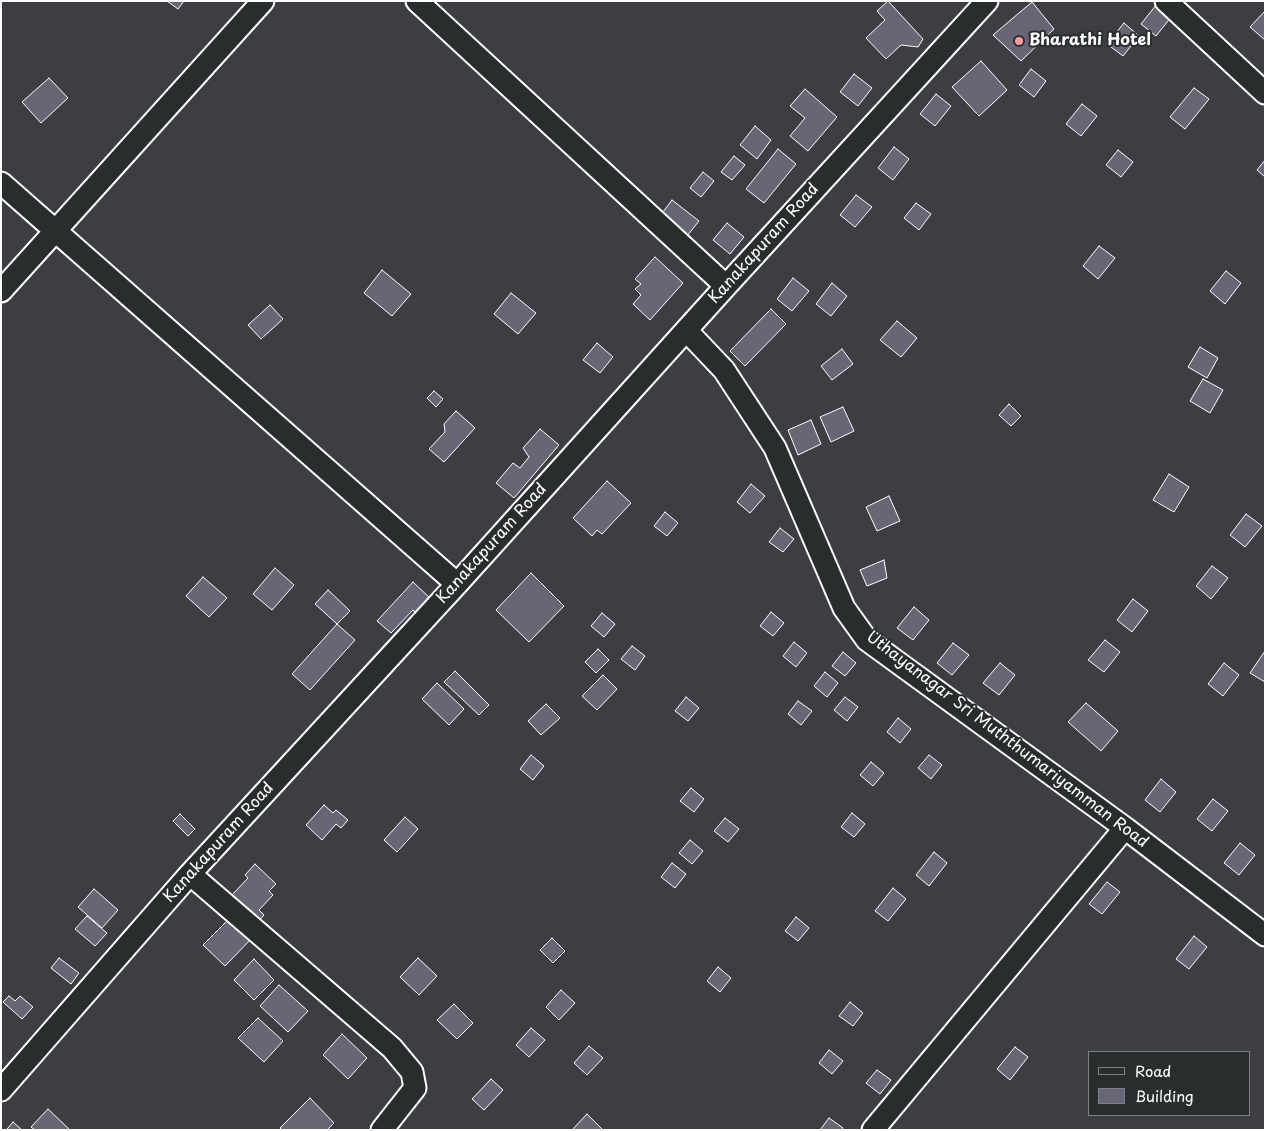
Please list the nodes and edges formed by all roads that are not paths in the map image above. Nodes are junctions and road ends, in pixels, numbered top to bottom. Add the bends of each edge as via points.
1 (263, 1) edge
2 (417, 1) edge
3 (987, 1) edge
4 (1166, 1) edge
5 (1265, 93) edge
6 (1, 183) edge
7 (56, 231) junction
8 (726, 286) junction
9 (1, 291) edge
10 (686, 330) junction
11 (457, 584) junction
12 (1125, 828) junction
13 (190, 874) junction
14 (1265, 935) edge
15 (1, 1090) edge
16 (382, 1130) edge
17 (873, 1130) edge

1 - 7 street
2 - 8 street
3 - 8 street, Kanakapuram Road
4 - 5 street
6 - 7 street
7 - 9 street
7 - 11 street
8 - 10 street, Kanakapuram Road
10 - 11 street, Kanakapuram Road
10 - 12 street, Uthayanagar Sri Muththumariyamman Road via 724,370 775,448 844,608 867,640
11 - 13 street, Kanakapuram Road
12 - 14 street, Uthayanagar Sri Muththumariyamman Road
12 - 17 street
13 - 15 street, Kanakapuram Road
13 - 16 street via 392,1048 412,1072 415,1088

